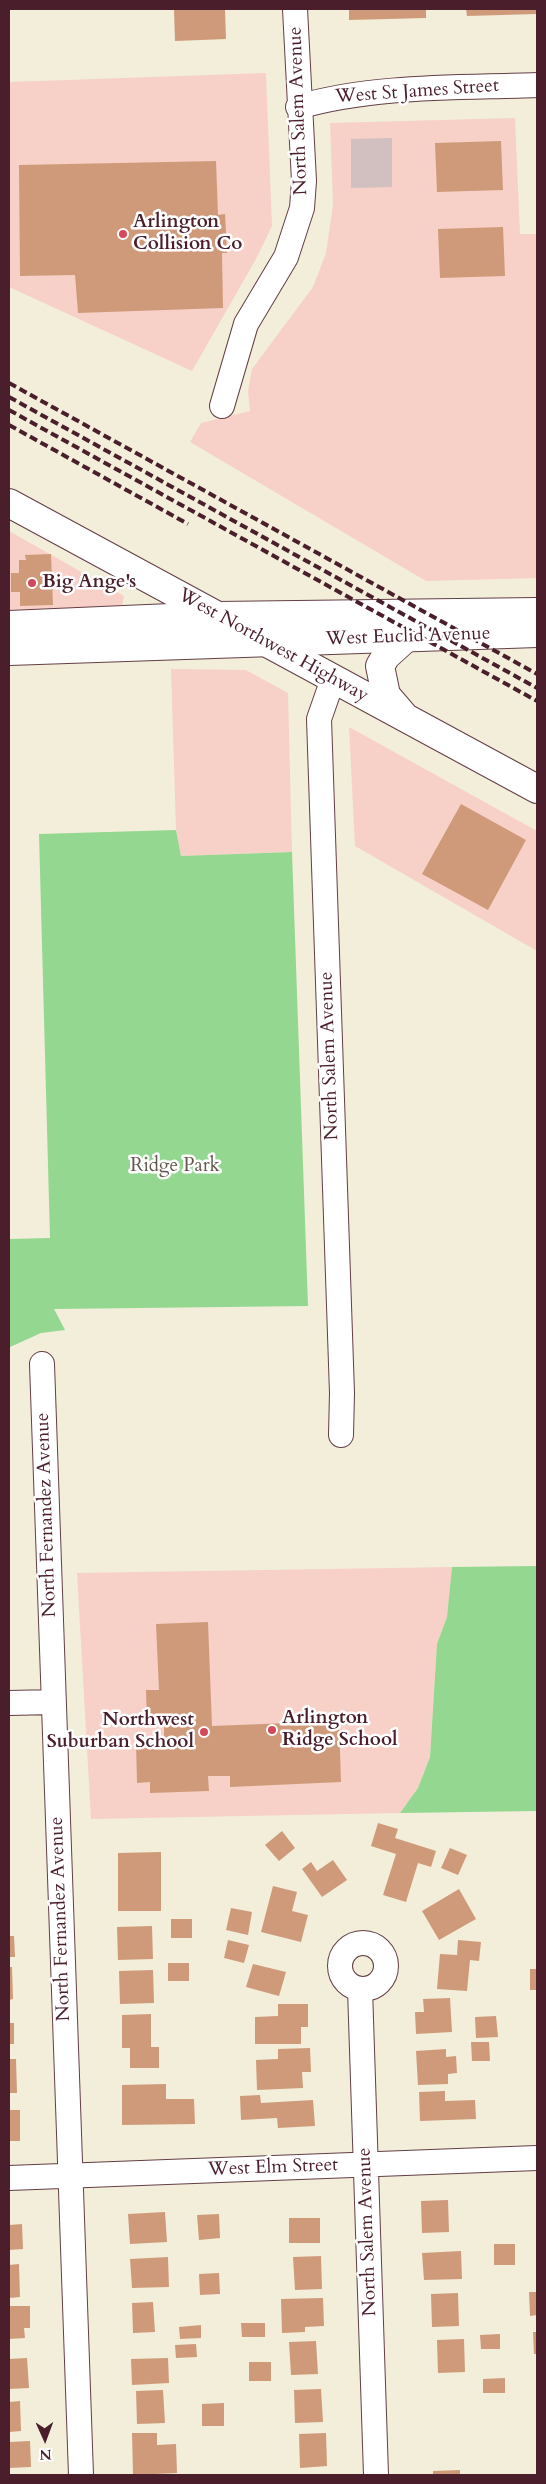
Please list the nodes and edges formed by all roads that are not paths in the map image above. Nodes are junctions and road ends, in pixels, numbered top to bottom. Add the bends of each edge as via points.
1 (295, 9) edge
2 (537, 85) edge
3 (298, 107) junction
4 (222, 406) dead end
5 (9, 503) edge
6 (537, 612) edge
7 (217, 616) junction
8 (9, 625) edge
9 (537, 633) edge
10 (407, 637) junction
11 (268, 643) junction
12 (9, 651) edge
13 (332, 679) junction
14 (406, 719) junction
15 (537, 789) edge
16 (42, 1364) dead end
17 (341, 1435) dead end
18 (53, 1702) junction
19 (9, 1703) edge
20 (360, 1989) dead end
21 (537, 2158) edge
22 (366, 2164) junction
23 (70, 2176) junction
24 (9, 2178) edge
25 (81, 2475) edge
26 (376, 2475) edge

1 - 3 street, North Salem Avenue
2 - 3 street, West St James Street via 417,90 331,98
3 - 4 street, North Salem Avenue via 304,181 302,208 286,257 246,324
5 - 7 main road, West Northwest Highway
6 - 7 main road, West Euclid Avenue
7 - 8 main road, West Euclid Avenue
7 - 11 main road, West Northwest Highway
9 - 10 main road, West Euclid Avenue
10 - 11 main road, West Euclid Avenue
10 - 14 main road via 380,666 386,695
11 - 12 main road, West Euclid Avenue
11 - 13 main road, West Northwest Highway
13 - 14 main road, West Northwest Highway
13 - 17 street, North Salem Avenue via 319,718
14 - 15 main road, West Northwest Highway
16 - 18 street, North Fernandez Avenue
18 - 19 street
18 - 23 street, North Fernandez Avenue
20 - 22 street, North Salem Avenue
21 - 22 street, West Elm Street
22 - 23 street, West Elm Street
22 - 26 street, North Salem Avenue
23 - 24 street, West Elm Street
23 - 25 street, North Fernandez Avenue

